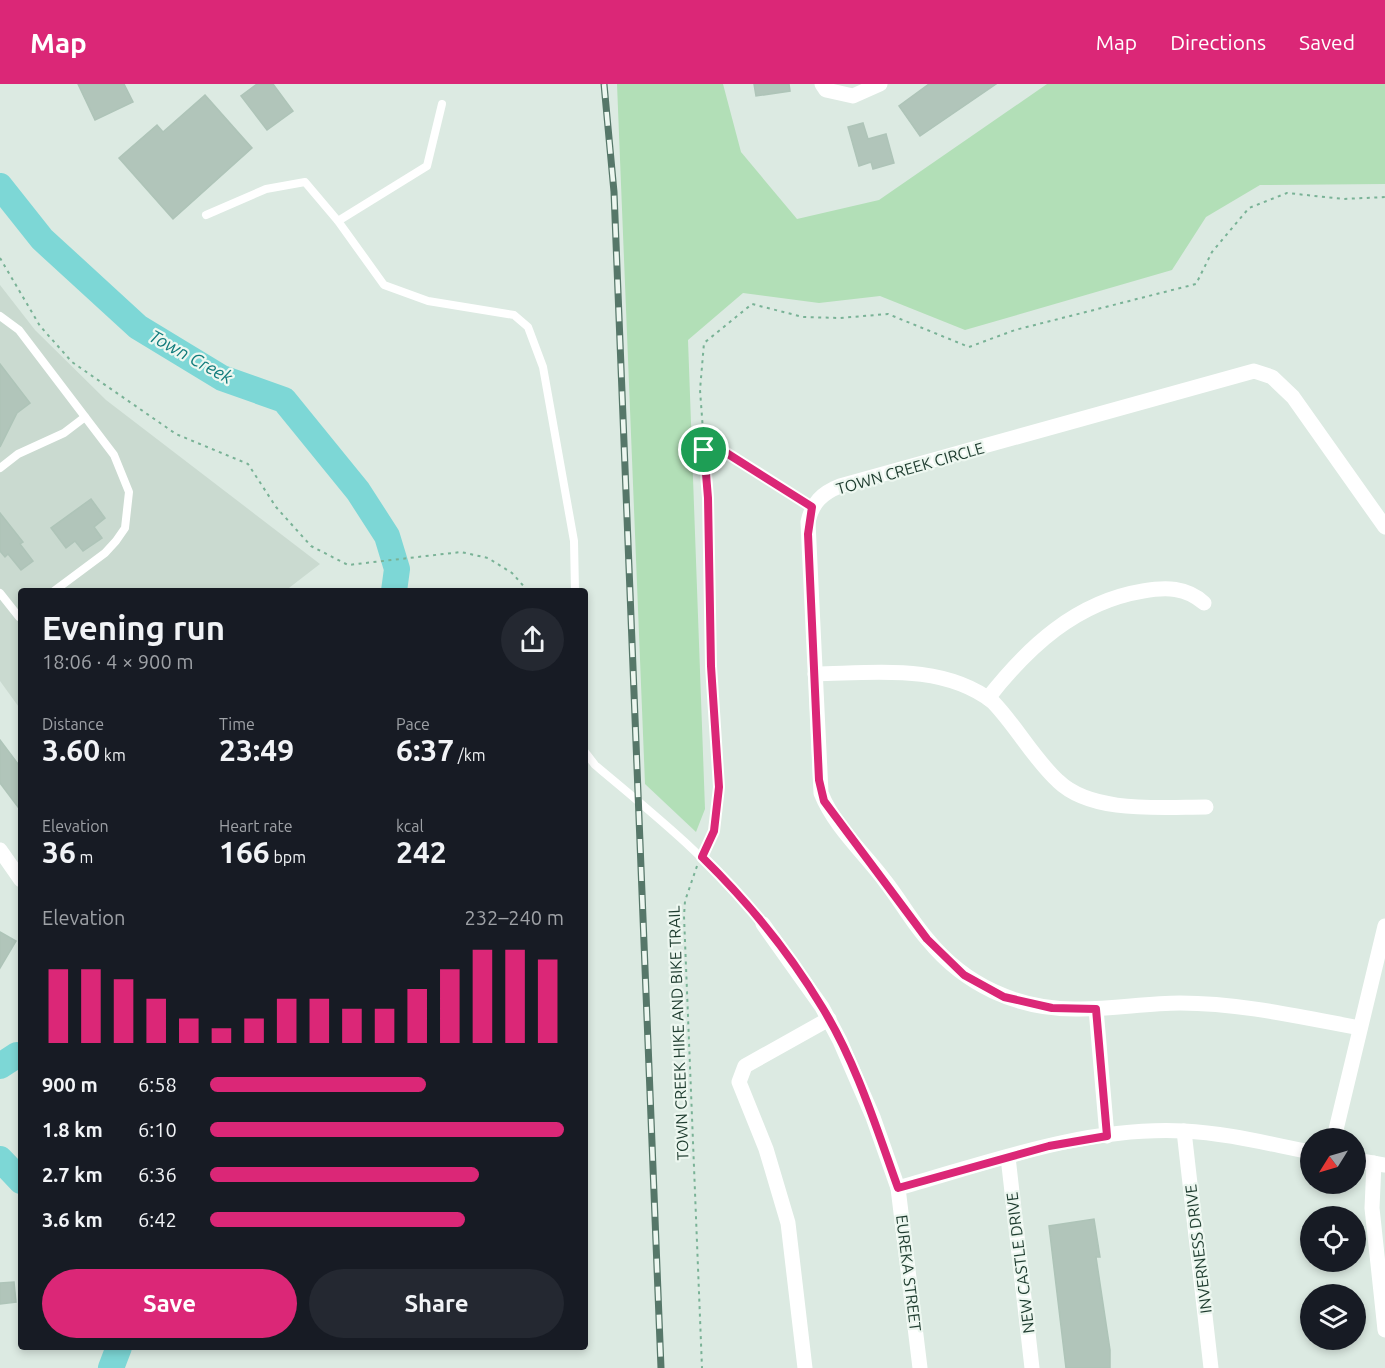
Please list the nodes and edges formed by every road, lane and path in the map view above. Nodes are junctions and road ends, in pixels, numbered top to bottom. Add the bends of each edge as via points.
1 (822, 84) edge
2 (880, 84) edge
3 (442, 104) dead end
4 (1385, 197) edge
5 (206, 215) dead end
6 (338, 221) junction
7 (0, 258) edge
8 (0, 316) edge
9 (85, 417) junction
10 (704, 450) junction
11 (0, 468) edge
12 (812, 507) junction
13 (1385, 527) edge
14 (58, 588) edge
15 (525, 588) edge
16 (575, 588) edge
17 (0, 593) edge
18 (1204, 603) dead end
19 (18, 616) edge
20 (815, 674) junction
21 (988, 698) junction
22 (588, 756) edge
23 (1206, 807) dead end
24 (0, 850) edge
25 (702, 857) junction
26 (18, 876) edge
27 (763, 924) joint
28 (1385, 926) edge
29 (1096, 1009) junction
30 (829, 1019) junction
31 (1360, 1028) junction
32 (1336, 1128) edge
33 (1184, 1131) junction
34 (1107, 1136) junction
35 (1300, 1150) edge
36 (1008, 1157) junction
37 (1380, 1164) edge
38 (898, 1188) junction
39 (1385, 1330) edge
40 (702, 1368) edge
41 (805, 1368) edge
42 (920, 1368) edge
43 (1032, 1368) edge
44 (1211, 1368) edge

1 - 2 street via 826,90 853,96
3 - 6 lane via 427,166
4 - 10 path, TOWN CREEK HIKE AND BIKE TRAIL via 1344,199 1287,194 1249,208 1212,252 1196,284 1015,330 969,347 888,314 803,317 752,304 704,343 700,390
5 - 6 lane via 266,189 305,182
6 - 16 lane via 384,285 428,301 514,315 528,327 543,367 574,541
7 - 15 path via 40,326 72,362 176,434 248,464 276,507 311,546 348,565 461,552 488,558 512,573
8 - 9 lane via 19,330
9 - 11 lane
9 - 14 lane via 123,472 129,509 125,528 110,547
10 - 12 path via 717,447
10 - 25 path, TOWN CREEK HIKE AND BIKE TRAIL via 719,787 714,831
12 - 13 street, TOWN CREEK CIRCLE via 820,497 840,486 1254,371 1272,377 1293,397
12 - 20 street via 808,534
17 - 19 lane
18 - 21 street via 1191,592 1172,589 1131,593 1092,606 1038,642
20 - 21 street via 920,674 953,682
20 - 29 street via 819,780 824,801 927,939 964,975 1004,997 1052,1008
21 - 23 street via 1059,783 1074,794 1130,806
22 - 25 lane
24 - 26 street
25 - 27 lane
25 - 40 path, TOWN CREEK HIKE AND BIKE TRAIL via 693,872 684,916
27 - 30 street, EUREKA STREET
28 - 31 street
29 - 31 street via 1207,1004
29 - 34 street
30 - 38 street, EUREKA STREET via 873,1117
30 - 41 street via 745,1066 739,1082 766,1149 788,1223
31 - 32 street
33 - 34 street
33 - 35 street
33 - 44 street, INVERNESS DRIVE
34 - 36 street
36 - 38 street
36 - 43 street, NEW CASTLE DRIVE
37 - 39 street via 1372,1208
38 - 42 street, EUREKA STREET

